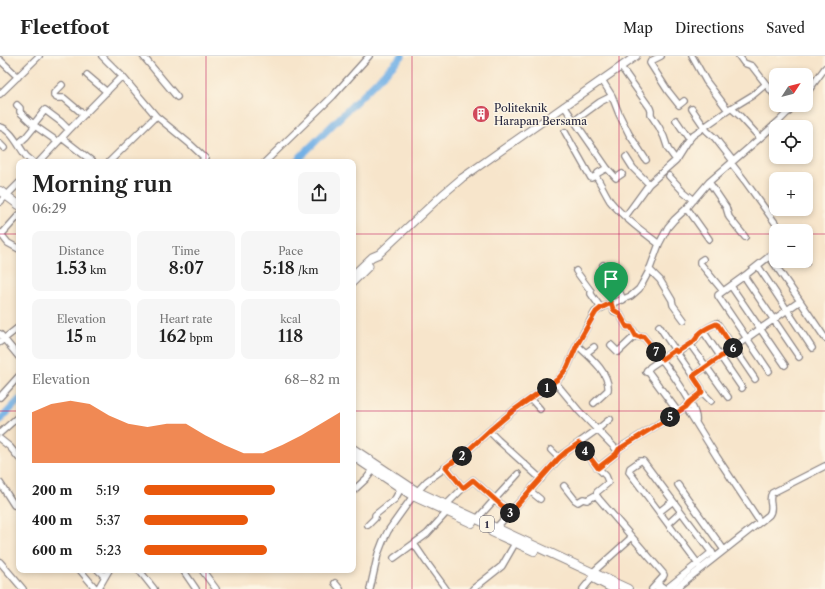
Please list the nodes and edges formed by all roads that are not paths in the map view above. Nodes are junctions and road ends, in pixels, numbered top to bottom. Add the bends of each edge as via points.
1 (39, 56) edge
2 (102, 56) edge
3 (143, 56) edge
4 (369, 56) edge
5 (636, 56) edge
6 (660, 56) edge
7 (692, 56) edge
8 (739, 56) edge
9 (0, 60) edge
10 (620, 67) junction
11 (825, 68) edge
12 (87, 74) dead end
13 (122, 76) junction
14 (18, 77) junction
15 (604, 82) junction
16 (766, 84) junction
17 (813, 84) edge
18 (62, 85) dead end
19 (769, 88) edge
20 (107, 92) junction
21 (0, 94) edge
22 (612, 96) junction
23 (177, 97) dead end
24 (684, 101) dead end
25 (17, 105) dead end
26 (564, 106) junction
27 (692, 109) dead end
28 (730, 109) junction
29 (789, 112) edge
30 (84, 115) junction
31 (156, 116) junction
32 (676, 120) dead end
33 (574, 121) junction
34 (34, 125) junction
35 (0, 127) edge
36 (704, 127) junction
37 (69, 130) junction
38 (565, 132) dead end
39 (760, 138) junction
40 (690, 139) junction
41 (60, 140) junction
42 (18, 144) junction
43 (626, 157) dead end
44 (30, 159) edge
45 (42, 159) edge
46 (88, 159) edge
47 (112, 159) edge
48 (203, 159) edge
49 (268, 159) edge
50 (646, 160) dead end
51 (676, 160) junction
52 (732, 162) junction
53 (606, 168) junction
54 (622, 174) dead end
55 (596, 176) junction
56 (669, 176) dead end
57 (709, 182) junction
58 (649, 184) junction
59 (16, 185) edge
60 (0, 186) edge
61 (5, 193) edge
62 (16, 198) edge
63 (694, 200) junction
64 (0, 202) edge
65 (16, 202) edge
66 (687, 208) junction
67 (625, 216) junction
68 (16, 218) edge
69 (776, 224) edge
70 (1, 234) edge
71 (745, 237) dead end
72 (709, 239) dead end
73 (659, 244) junction
74 (16, 247) edge
75 (379, 254) junction
76 (769, 256) edge
77 (703, 259) dead end
78 (603, 265) dead end
79 (758, 266) junction
80 (777, 268) edge
81 (649, 269) junction
82 (576, 271) dead end
83 (356, 272) edge
84 (744, 276) junction
85 (356, 279) edge
86 (730, 286) junction
87 (723, 291) junction
88 (623, 300) junction
89 (800, 301) junction
90 (611, 303) junction
91 (601, 308) junction
92 (787, 310) junction
93 (684, 320) dead end
94 (773, 320) junction
95 (659, 326) dead end
96 (16, 329) edge
97 (760, 329) junction
98 (703, 331) junction
99 (0, 334) edge
100 (636, 336) junction
101 (746, 338) junction
102 (825, 338) edge
103 (2, 340) edge
104 (690, 344) junction
105 (577, 345) junction
106 (611, 345) dead end
107 (594, 347) dead end
108 (733, 348) junction
109 (812, 348) dead end
110 (676, 351) junction
111 (586, 353) junction
112 (16, 355) edge
113 (720, 357) junction
114 (799, 357) dead end
115 (662, 359) junction
116 (785, 365) dead end
117 (706, 367) junction
118 (769, 372) dead end
119 (693, 376) junction
120 (16, 379) edge
121 (755, 379) dead end
122 (555, 382) junction
123 (742, 388) dead end
124 (702, 392) junction
125 (0, 396) edge
126 (728, 397) dead end
127 (531, 399) junction
128 (690, 401) junction
129 (711, 401) dead end
130 (594, 403) dead end
131 (686, 407) junction
132 (540, 410) dead end
133 (678, 412) junction
134 (610, 419) dead end
135 (16, 421) edge
136 (696, 422) junction
137 (598, 429) junction
138 (489, 431) junction
139 (0, 433) edge
140 (0, 439) edge
141 (579, 443) junction
142 (619, 449) junction
143 (551, 450) dead end
144 (356, 451) edge
145 (16, 454) edge
146 (356, 458) edge
147 (559, 458) junction
148 (825, 466) edge
149 (446, 467) junction
150 (598, 468) junction
151 (373, 470) junction
152 (518, 474) dead end
153 (541, 479) junction
154 (0, 483) edge
155 (678, 485) dead end
156 (564, 486) dead end
157 (356, 487) edge
158 (400, 488) junction
159 (463, 488) junction
160 (530, 491) junction
161 (415, 493) junction
162 (596, 495) junction
163 (494, 499) junction
164 (540, 499) dead end
165 (673, 501) junction
166 (14, 505) dead end
167 (447, 509) junction
168 (659, 512) junction
169 (681, 512) junction
170 (510, 513) junction
171 (477, 520) junction
172 (760, 522) junction
173 (668, 524) junction
174 (368, 525) dead end
175 (496, 528) junction
176 (632, 537) junction
177 (517, 541) junction
178 (414, 544) junction
179 (724, 550) junction
180 (713, 554) junction
181 (394, 558) dead end
182 (1, 564) edge
183 (700, 566) junction
184 (83, 573) edge
185 (101, 573) edge
186 (107, 573) edge
187 (141, 573) edge
188 (185, 573) edge
189 (204, 573) edge
190 (592, 575) junction
191 (105, 577) junction
192 (335, 583) dead end
193 (99, 588) edge
194 (23, 589) edge
195 (154, 589) edge
196 (196, 589) edge
197 (216, 589) edge
198 (340, 589) edge
199 (370, 589) edge
200 (446, 589) edge
201 (473, 589) edge
202 (583, 589) edge
203 (614, 589) edge
204 (628, 589) edge
205 (652, 589) edge
206 (658, 589) edge
207 (666, 589) edge
208 (675, 589) edge

1 - 14 street
2 - 13 street
3 - 23 street
4 - 49 street via 333,96
5 - 10 main road
6 - 24 street via 650,62 679,105
7 - 28 street via 706,80
8 - 16 street via 752,66
9 - 14 street
10 - 15 main road
10 - 51 street via 650,108 651,115
11 - 17 street
12 - 20 street
13 - 20 street
13 - 31 street
14 - 21 street
15 - 22 street
15 - 26 main road
16 - 19 street
16 - 28 street
18 - 30 street via 54,96 64,98
20 - 30 street
22 - 33 street
22 - 50 street via 628,134
25 - 34 street via 20,112
26 - 33 street
26 - 75 main road via 451,187
27 - 36 street
28 - 36 street
28 - 39 street
29 - 39 street
30 - 37 street
31 - 47 street
31 - 48 street via 190,144
32 - 40 street
33 - 53 street
34 - 37 street via 45,110
34 - 41 street
34 - 42 street
35 - 42 street via 8,131
36 - 40 street
36 - 52 street
37 - 41 street
38 - 55 street via 591,178
39 - 52 street
40 - 51 street
41 - 45 street
41 - 46 street
42 - 44 street
43 - 58 street
51 - 58 street
52 - 57 street
52 - 69 street
53 - 54 street via 616,178
53 - 55 street
55 - 67 street via 610,201
56 - 63 street
57 - 63 street
57 - 71 street via 726,207 729,217
58 - 67 street
59 - 61 street
60 - 61 highway
61 - 62 highway
61 - 64 street
61 - 65 highway
63 - 66 street
66 - 72 street
66 - 73 street via 668,227
67 - 73 street
68 - 70 street
70 - 74 street via 8,243
73 - 81 street
75 - 83 main road
75 - 85 main road
76 - 79 street
77 - 87 street via 700,263
78 - 88 street via 615,281
79 - 84 street
79 - 92 street
80 - 89 street
81 - 88 street via 639,289
81 - 93 street via 660,280
82 - 91 street
84 - 86 street
84 - 94 street
86 - 87 street
86 - 97 street
87 - 101 street via 718,296
88 - 90 street
89 - 92 street
89 - 102 street
90 - 91 street
90 - 100 street via 614,311 619,313
91 - 105 street via 596,312
92 - 94 street
92 - 109 street
94 - 97 street
94 - 114 street
95 - 110 street
96 - 103 street
97 - 101 street
97 - 116 street
98 - 104 street
98 - 108 street via 717,323
98 - 113 street
99 - 103 street
100 - 106 street via 618,352
100 - 115 street via 643,336
101 - 108 street
101 - 118 street
103 - 112 street
104 - 110 street
104 - 117 street
105 - 111 street
105 - 122 street via 567,368
107 - 111 street
108 - 113 street
108 - 121 street
110 - 115 street
110 - 119 street
111 - 130 street via 603,372 608,384 608,390
113 - 117 street
113 - 123 street
115 - 128 street
115 - 133 street via 646,371
117 - 119 street
117 - 126 street
119 - 124 street
120 - 125 street
122 - 127 street
122 - 137 street
124 - 128 street
124 - 129 street
127 - 132 street
127 - 138 street
128 - 131 street
128 - 136 street via 697,418
131 - 133 street
131 - 136 street
133 - 142 street
134 - 137 street
135 - 139 street
136 - 172 street
137 - 141 street
137 - 142 street via 615,448
138 - 149 street
138 - 153 street
140 - 145 street
141 - 147 street
141 - 150 street
142 - 150 street
143 - 147 street
144 - 161 highway, 1
146 - 151 highway, 1
147 - 153 street
148 - 172 street via 772,493 771,513
149 - 159 street
149 - 161 street
150 - 162 street via 608,482 596,492
151 - 157 street
151 - 158 highway, 1
152 - 163 street
153 - 160 street
154 - 166 street
155 - 179 street
156 - 162 street via 578,502
158 - 161 highway, 1
158 - 174 street via 395,499 375,515
159 - 163 street via 473,480
159 - 167 street
160 - 164 street
160 - 170 street
161 - 167 highway, 1
161 - 199 street via 383,541
162 - 176 street
163 - 170 street
163 - 171 street
165 - 168 street
165 - 168 street via 643,461 630,468 629,472
165 - 169 street
167 - 171 highway, 1
167 - 177 highway, 1
167 - 178 street
168 - 173 street
169 - 173 street
169 - 180 street
170 - 175 street
171 - 175 highway, 1
172 - 179 street
173 - 183 street
175 - 177 highway, 1
176 - 190 street
176 - 205 street via 664,574
177 - 190 highway, 1
177 - 201 street via 502,566
178 - 181 street
178 - 200 street
179 - 180 street
180 - 183 street
182 - 194 street
183 - 207 street
183 - 208 street
184 - 193 street
185 - 191 street
186 - 191 street
187 - 195 street
188 - 196 street
189 - 197 street
190 - 202 street
190 - 203 highway, 1
190 - 204 highway, 1
191 - 193 street
192 - 198 street
206 - 207 street via 661,586

